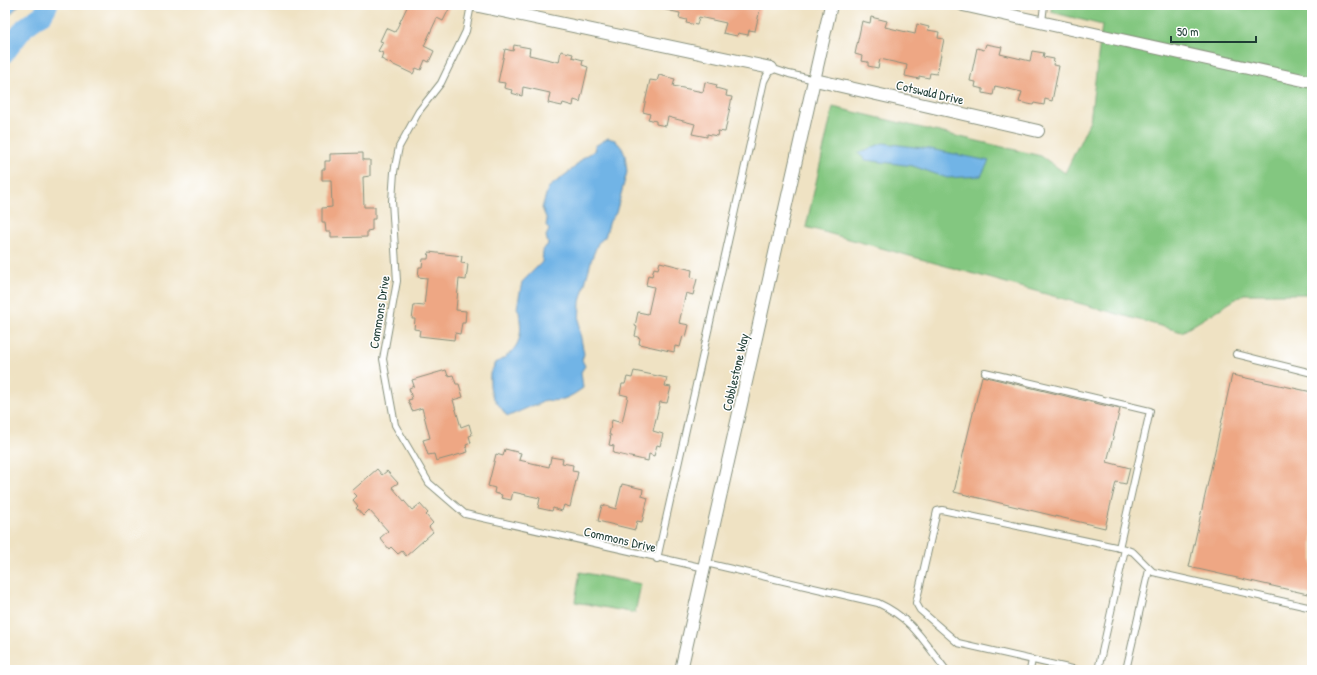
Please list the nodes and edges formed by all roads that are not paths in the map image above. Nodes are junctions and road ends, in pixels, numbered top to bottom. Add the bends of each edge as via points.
1 (471, 5) edge
2 (474, 5) edge
3 (831, 5) edge
4 (963, 5) edge
5 (1044, 5) edge
6 (1042, 22) junction
7 (771, 68) junction
8 (815, 80) junction
9 (1312, 82) edge
10 (1038, 131) dead end
11 (1236, 354) dead end
12 (985, 372) dead end
13 (1312, 373) edge
14 (1122, 549) junction
15 (657, 559) junction
16 (706, 566) junction
17 (1149, 570) junction
18 (1312, 608) edge
19 (1032, 660) junction
20 (681, 670) edge
21 (946, 670) edge
22 (1030, 670) edge
23 (1077, 670) edge
24 (1098, 670) edge
25 (1126, 670) edge

1 - 15 lane, Commons Drive via 466,31 441,83 420,111 399,147 394,172 392,201 397,281 383,359 395,425 429,484 465,514
2 - 7 street
3 - 8 street, Cobblestone Way
4 - 6 street
5 - 6 lane
6 - 9 street
7 - 8 lane
7 - 15 lane via 764,81
8 - 10 street, Cotswald Drive
8 - 16 street, Cobblestone Way
11 - 13 lane
12 - 14 lane via 1150,411
14 - 17 lane via 1133,552
14 - 19 lane via 937,511 916,603 920,610 958,642
14 - 24 lane
15 - 16 lane, Commons Drive
16 - 20 street, Cobblestone Way
16 - 21 lane, Commons Drive via 878,603 893,610 912,625
17 - 18 lane
17 - 25 lane
19 - 22 lane
19 - 23 lane

